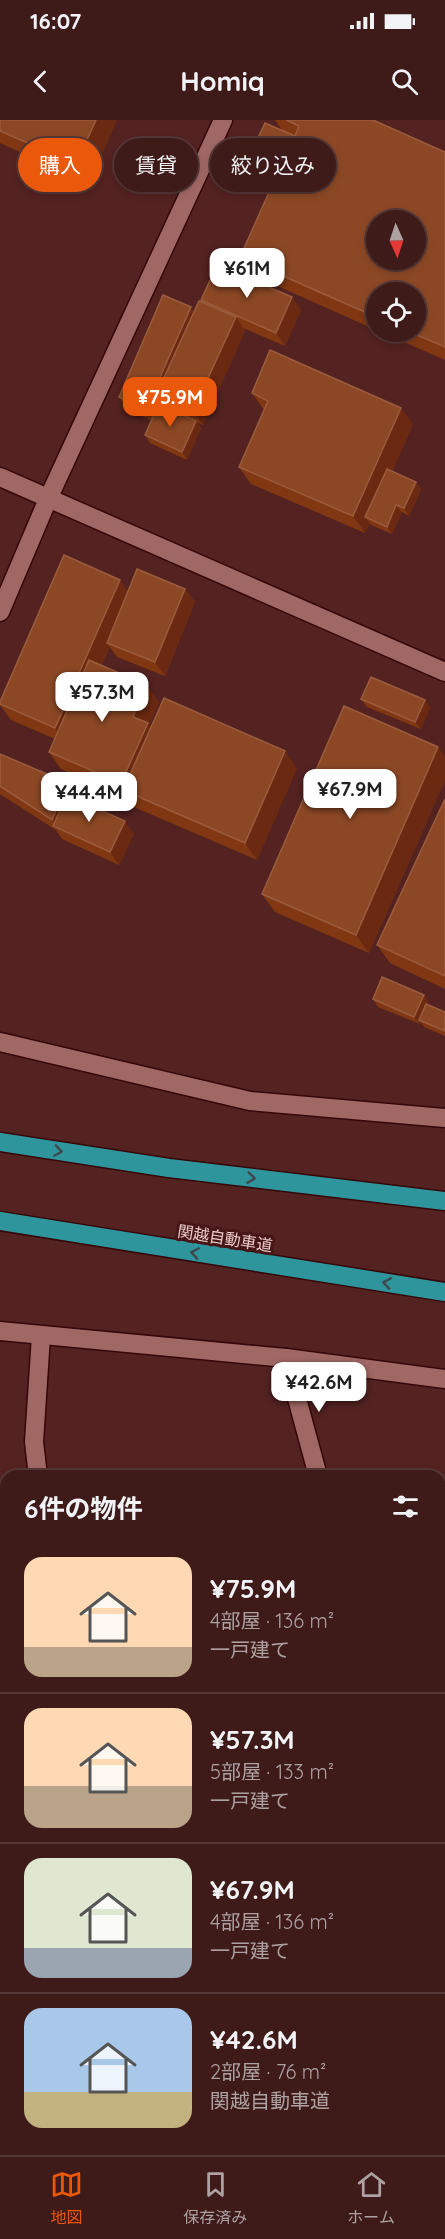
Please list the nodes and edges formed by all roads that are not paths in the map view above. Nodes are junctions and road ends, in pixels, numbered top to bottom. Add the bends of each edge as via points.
1 (223, 120) edge
2 (0, 477) edge
3 (48, 499) junction
4 (0, 612) edge
5 (445, 672) edge
6 (0, 1042) edge
7 (445, 1118) edge
8 (0, 1142) edge
9 (445, 1201) edge
10 (0, 1221) edge
11 (445, 1292) edge
12 (0, 1331) edge
13 (41, 1336) junction
14 (286, 1358) junction
15 (445, 1379) edge
16 (37, 1470) edge
17 (316, 1470) edge

1 - 3 street
2 - 3 street
3 - 4 street
3 - 5 street
6 - 7 street via 250,1101
8 -> 9 highway via 169,1168
11 -> 10 highway, 関越自動車道
12 - 13 street
13 - 14 street
13 - 16 street via 34,1442
14 - 15 street
14 - 17 street

